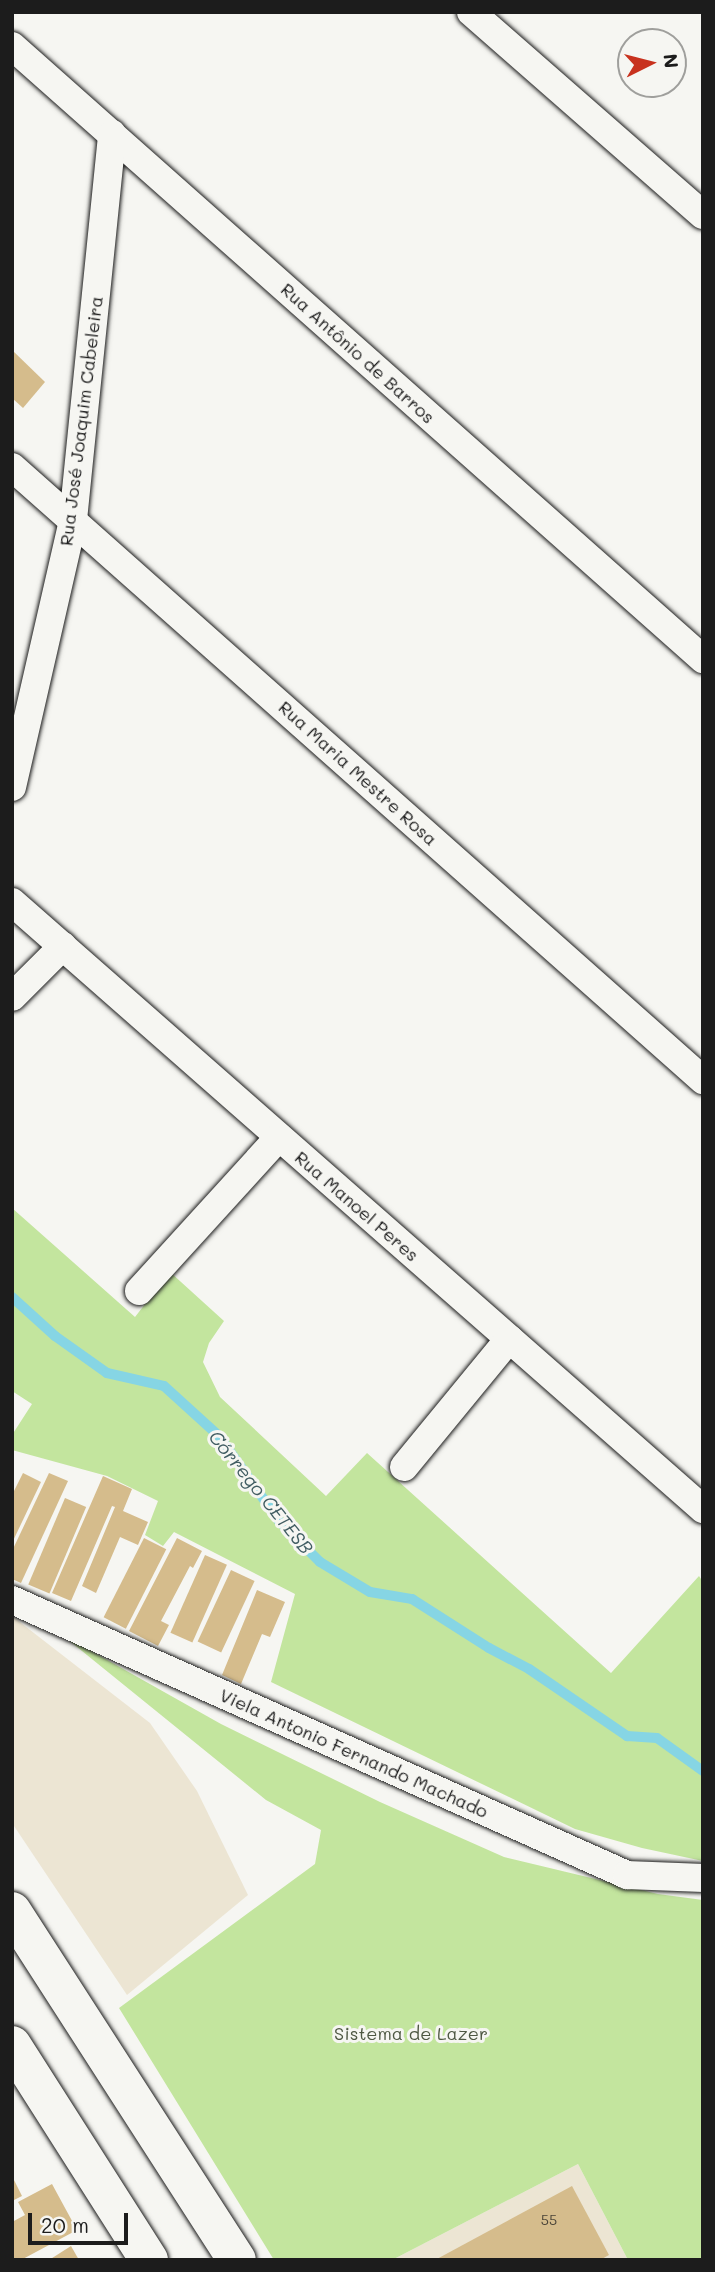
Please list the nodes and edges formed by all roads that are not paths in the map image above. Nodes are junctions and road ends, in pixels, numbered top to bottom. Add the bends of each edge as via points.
1 (471, 12) edge
2 (12, 46) edge
3 (112, 134) junction
4 (703, 215) edge
5 (12, 467) edge
6 (73, 520) junction
7 (703, 659) edge
8 (12, 786) edge
9 (12, 902) edge
10 (62, 946) junction
11 (12, 997) edge
12 (703, 1080) edge
13 (279, 1137) junction
14 (139, 1291) dead end
15 (509, 1339) junction
16 (404, 1467) dead end
17 (703, 1509) edge
18 (12, 1600) edge
19 (703, 1878) edge
20 (12, 1912) edge
21 (12, 2045) edge
22 (149, 2260) edge
23 (237, 2260) edge

1 - 4 street
2 - 3 street, Rua Antônio de Barros
3 - 6 street, Rua José Joaquim Cabeleira
3 - 7 street, Rua Antônio de Barros
5 - 6 street, Rua Maria Mestre Rosa
6 - 8 street, Rua José Joaquim Cabeleira
6 - 12 street, Rua Maria Mestre Rosa
9 - 10 street, Rua Manoel Peres
10 - 11 street
10 - 13 street, Rua Manoel Peres
13 - 14 street
13 - 15 street, Rua Manoel Peres
15 - 16 street
15 - 17 street, Rua Manoel Peres
18 - 19 street, Viela Antonio Fernando Machado via 627,1875
20 - 23 main road
21 - 22 main road

